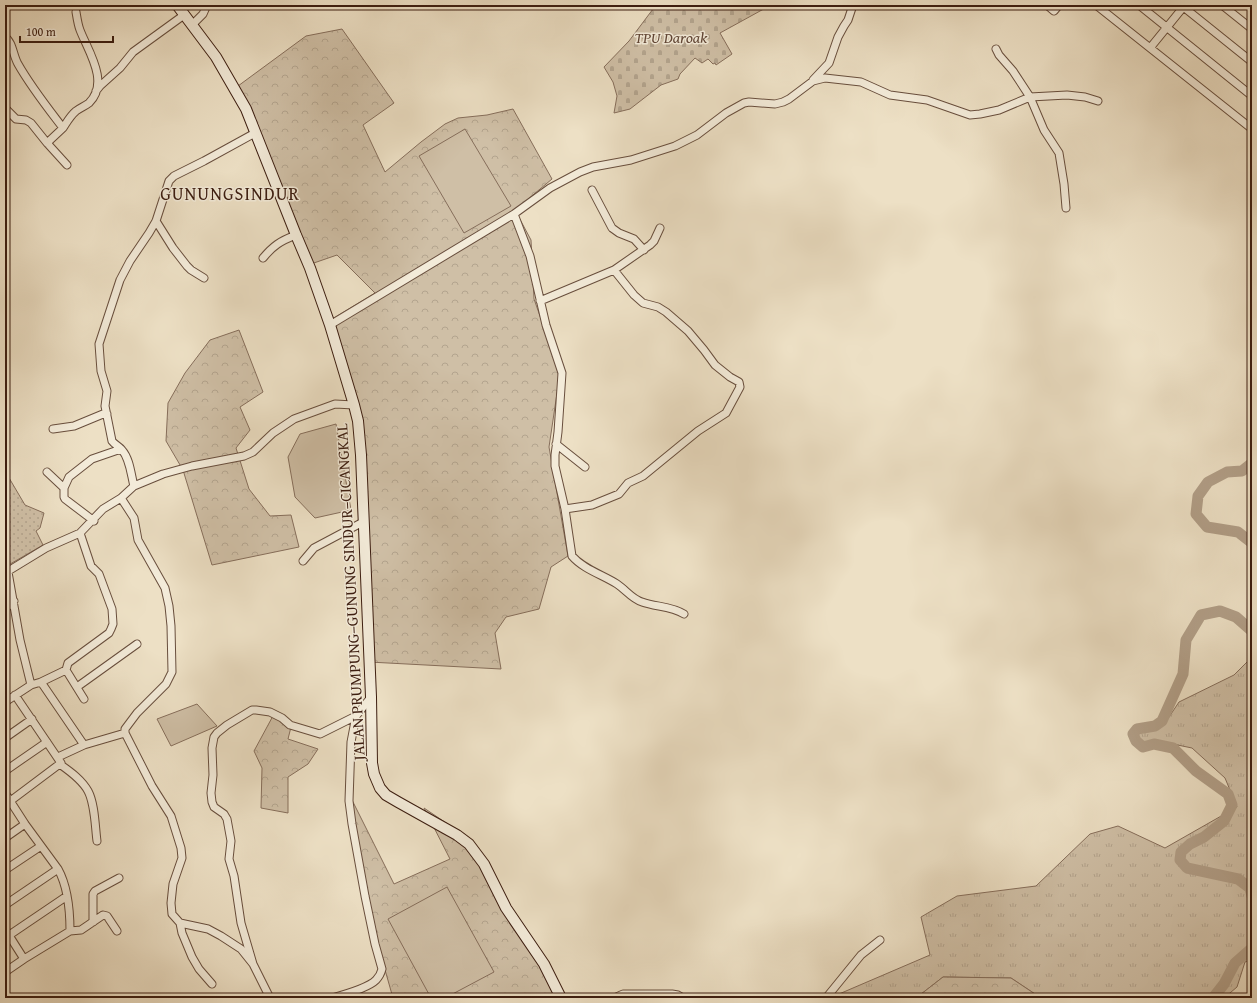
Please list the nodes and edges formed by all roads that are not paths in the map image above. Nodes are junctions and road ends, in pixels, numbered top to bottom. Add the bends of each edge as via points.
1 (177, 5) edge
2 (208, 5) edge
3 (853, 5) edge
4 (1059, 5) edge
5 (1096, 5) edge
6 (1139, 5) edge
7 (1222, 5) edge
8 (1049, 6) edge
9 (1183, 6) edge
10 (76, 12) dead end
11 (184, 15) junction
12 (192, 25) junction
13 (1167, 27) junction
14 (1252, 29) edge
15 (5, 37) edge
16 (1150, 48) junction
17 (996, 50) dead end
18 (1252, 62) edge
19 (813, 81) junction
20 (96, 92) junction
21 (1252, 96) edge
22 (1030, 97) junction
23 (1098, 101) dead end
24 (5, 108) edge
25 (63, 128) junction
26 (1252, 129) edge
27 (255, 133) junction
28 (47, 143) junction
29 (67, 165) dead end
30 (592, 190) dead end
31 (1066, 208) dead end
32 (514, 214) junction
33 (156, 221) junction
34 (660, 228) dead end
35 (296, 235) junction
36 (644, 250) junction
37 (263, 258) dead end
38 (614, 270) junction
39 (204, 278) dead end
40 (540, 301) junction
41 (330, 325) junction
42 (354, 404) junction
43 (107, 414) junction
44 (53, 429) dead end
45 (556, 444) junction
46 (121, 449) junction
47 (585, 467) dead end
48 (47, 472) dead end
49 (134, 486) junction
50 (64, 488) junction
51 (121, 498) junction
52 (566, 509) junction
53 (94, 521) junction
54 (363, 522) junction
55 (80, 534) junction
56 (303, 561) dead end
57 (6, 573) edge
58 (14, 601) junction
59 (5, 609) edge
60 (684, 614) dead end
61 (137, 644) dead end
62 (66, 670) junction
63 (41, 682) junction
64 (31, 685) junction
65 (77, 687) junction
66 (15, 695) junction
67 (371, 697) junction
68 (84, 699) dead end
69 (5, 702) edge
70 (356, 716) junction
71 (32, 719) junction
72 (125, 733) junction
73 (5, 738) edge
74 (48, 742) junction
75 (84, 745) junction
76 (58, 757) junction
77 (61, 764) junction
78 (5, 771) edge
79 (5, 793) edge
80 (8, 803) edge
81 (25, 824) junction
82 (5, 838) edge
83 (97, 841) dead end
84 (41, 846) junction
85 (58, 869) junction
86 (5, 870) edge
87 (119, 878) dead end
88 (67, 896) junction
89 (5, 905) edge
90 (93, 922) junction
91 (180, 923) junction
92 (70, 931) junction
93 (117, 931) dead end
94 (6, 934) edge
95 (880, 940) dead end
96 (24, 959) junction
97 (252, 964) junction
98 (5, 972) edge
99 (212, 984) dead end
100 (270, 998) edge
101 (332, 998) edge
102 (561, 998) edge
103 (614, 998) edge
104 (683, 998) edge
105 (826, 998) edge

1 - 11 main road, JALAN PRUMPUNG–GUNUNG SINDUR–CICANGKAL
2 - 12 street
3 - 19 street via 829,63
4 - 8 street via 1054,11
5 - 16 street
6 - 13 street
7 - 14 street
9 - 13 street
9 - 18 street
10 - 20 street via 79,29 96,65
11 - 12 main road, JALAN PRUMPUNG–GUNUNG SINDUR–CICANGKAL
11 - 20 street via 133,52
12 - 27 main road, JALAN PRUMPUNG–GUNUNG SINDUR–CICANGKAL via 223,68 246,109
13 - 16 street
13 - 21 street
15 - 25 street via 9,40 15,60 24,75
16 - 26 street
17 - 22 street via 1014,71
19 - 22 street via 825,78 861,82 890,95 927,100 970,115 999,110
19 - 32 street via 783,102 744,103 697,135 675,146 580,172 550,188
20 - 25 street via 89,103 70,117
22 - 23 street via 1067,95
22 - 31 street via 1044,130 1059,153
24 - 28 street via 16,119 31,122
25 - 28 street
27 - 33 street via 174,176 169,181
27 - 35 main road, JALAN PRUMPUNG–GUNUNG SINDUR–CICANGKAL
28 - 29 street
30 - 36 street via 612,228 634,239
32 - 40 street via 530,256
32 - 41 street
33 - 39 street via 187,266
33 - 43 street via 120,280 99,344 101,371 107,392
34 - 36 street via 654,241
35 - 37 street via 272,247
35 - 41 main road, JALAN PRUMPUNG–GUNUNG SINDUR–CICANGKAL
36 - 38 street
38 - 40 street
38 - 52 street via 643,303 658,307 688,331 715,365 739,382 740,387 726,413 698,431 643,476 628,483 619,494 592,505
40 - 45 street via 562,373
41 - 42 main road, JALAN PRUMPUNG–GUNUNG SINDUR–CICANGKAL
42 - 49 street via 335,404 294,419 273,433 253,452 244,456 192,466
42 - 54 main road, JALAN PRUMPUNG–GUNUNG SINDUR–CICANGKAL via 359,438
43 - 44 street via 74,426
43 - 46 street via 112,441
45 - 47 street
45 - 52 street via 555,466
46 - 49 street via 127,457
46 - 50 street via 92,459 69,477
48 - 50 street
49 - 51 street
50 - 53 street via 65,499
51 - 53 street via 103,509
51 - 72 street via 134,518 138,540 165,588 170,606 172,672 156,696 137,713 125,729
52 - 60 street via 572,556 577,562 612,581 640,602 676,609
53 - 55 street
54 - 56 street via 314,548
54 - 67 main road, JALAN PRUMPUNG–GUNUNG SINDUR–CICANGKAL
55 - 57 street via 46,548
55 - 62 street via 91,566 99,574 112,608 113,624 109,633 68,663
57 - 58 street
58 - 59 street
58 - 64 street
61 - 65 street
62 - 63 street
62 - 65 street
63 - 64 street
63 - 75 street
64 - 66 street
65 - 68 street
66 - 69 street
66 - 71 street
67 - 70 street
67 - 102 main road, JALAN PRUMPUNG–GUNUNG SINDUR–CICANGKAL via 372,763 380,788 386,795 469,844 484,864 506,908 544,964
70 - 97 street via 320,734 290,725 270,712 252,710 227,725 214,737 210,793 214,807 227,819 231,841 229,859
70 - 101 street via 350,742 352,824 382,969 372,983
71 - 73 street
71 - 74 street
72 - 75 street
72 - 91 street via 152,786 171,816 181,848 182,858 170,903 172,914
74 - 76 street
74 - 78 street
75 - 76 street
76 - 77 street
77 - 80 street
77 - 83 street via 75,775 90,796
79 - 80 street
80 - 81 street
81 - 82 street
81 - 84 street
84 - 85 street
84 - 86 street
85 - 88 street
85 - 89 street
87 - 90 street via 93,894
88 - 92 street
88 - 94 street
90 - 92 street via 81,930
90 - 93 street via 103,915 107,916
91 - 97 street via 208,929 221,936 241,949
91 - 99 street via 192,957
92 - 96 street
94 - 96 street
95 - 105 street via 860,955
96 - 98 street
97 - 100 street
103 - 104 street via 623,994 672,994

